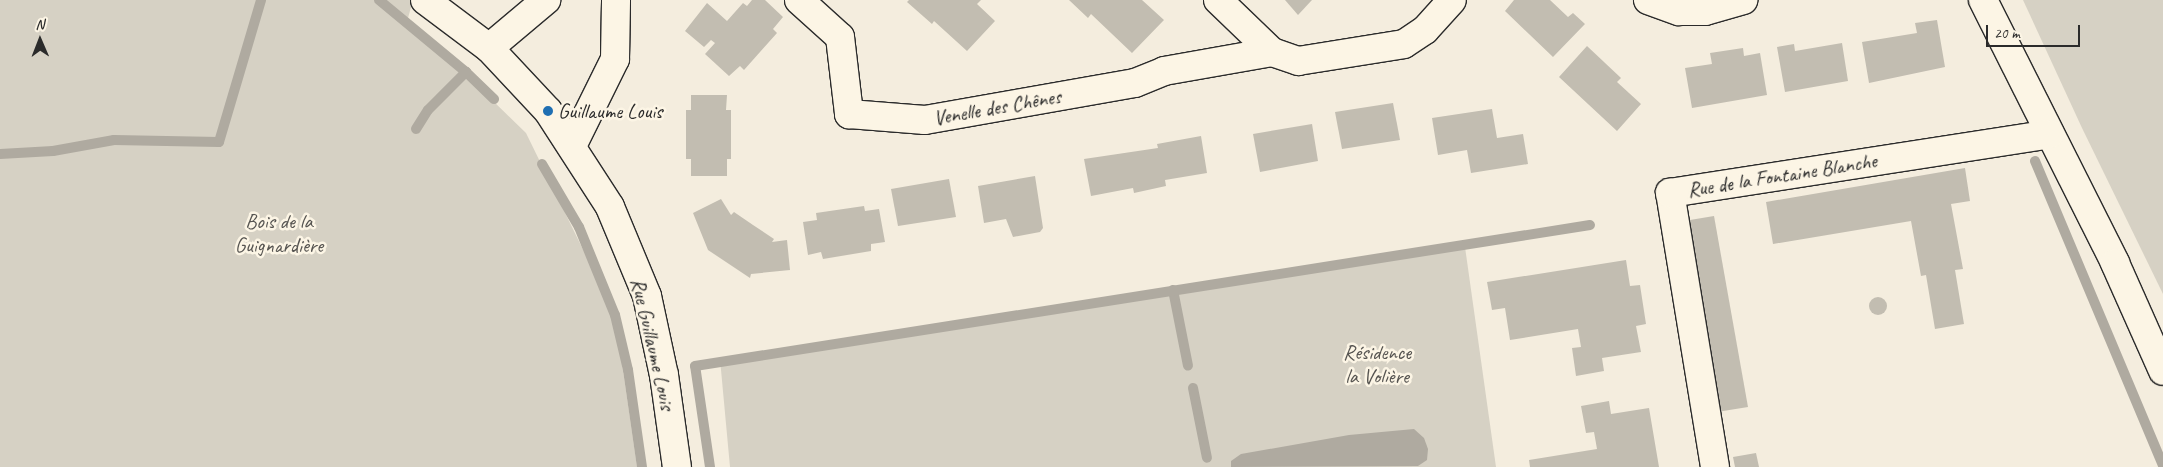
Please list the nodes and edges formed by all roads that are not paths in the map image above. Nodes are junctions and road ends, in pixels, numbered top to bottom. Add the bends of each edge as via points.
1 (425, 0) edge
2 (546, 0) edge
3 (616, 0) edge
4 (799, 0) edge
5 (1218, 0) edge
6 (1452, 0) edge
7 (1648, 0) edge
8 (1743, 0) edge
9 (1983, 0) edge
10 (489, 48) junction
11 (1272, 52) junction
12 (2049, 134) junction
13 (573, 144) junction
14 (2163, 371) edge
15 (677, 467) edge
16 (1715, 467) edge

1 - 10 street, Rue Guillaume Louis
2 - 10 street
3 - 13 street via 615,59
4 - 11 street, Venelle des Chênes via 840,37 849,114 925,120 1135,83 1164,71
5 - 11 street
6 - 11 street via 1425,30 1404,44 1298,61
7 - 8 street via 1680,11 1705,11
9 - 12 street
10 - 13 street, Rue Guillaume Louis via 548,111
12 - 14 street via 2115,263
12 - 16 street, Rue de la Fontaine Blanche via 1670,193
13 - 15 street, Rue Guillaume Louis via 610,207 646,296 664,374

